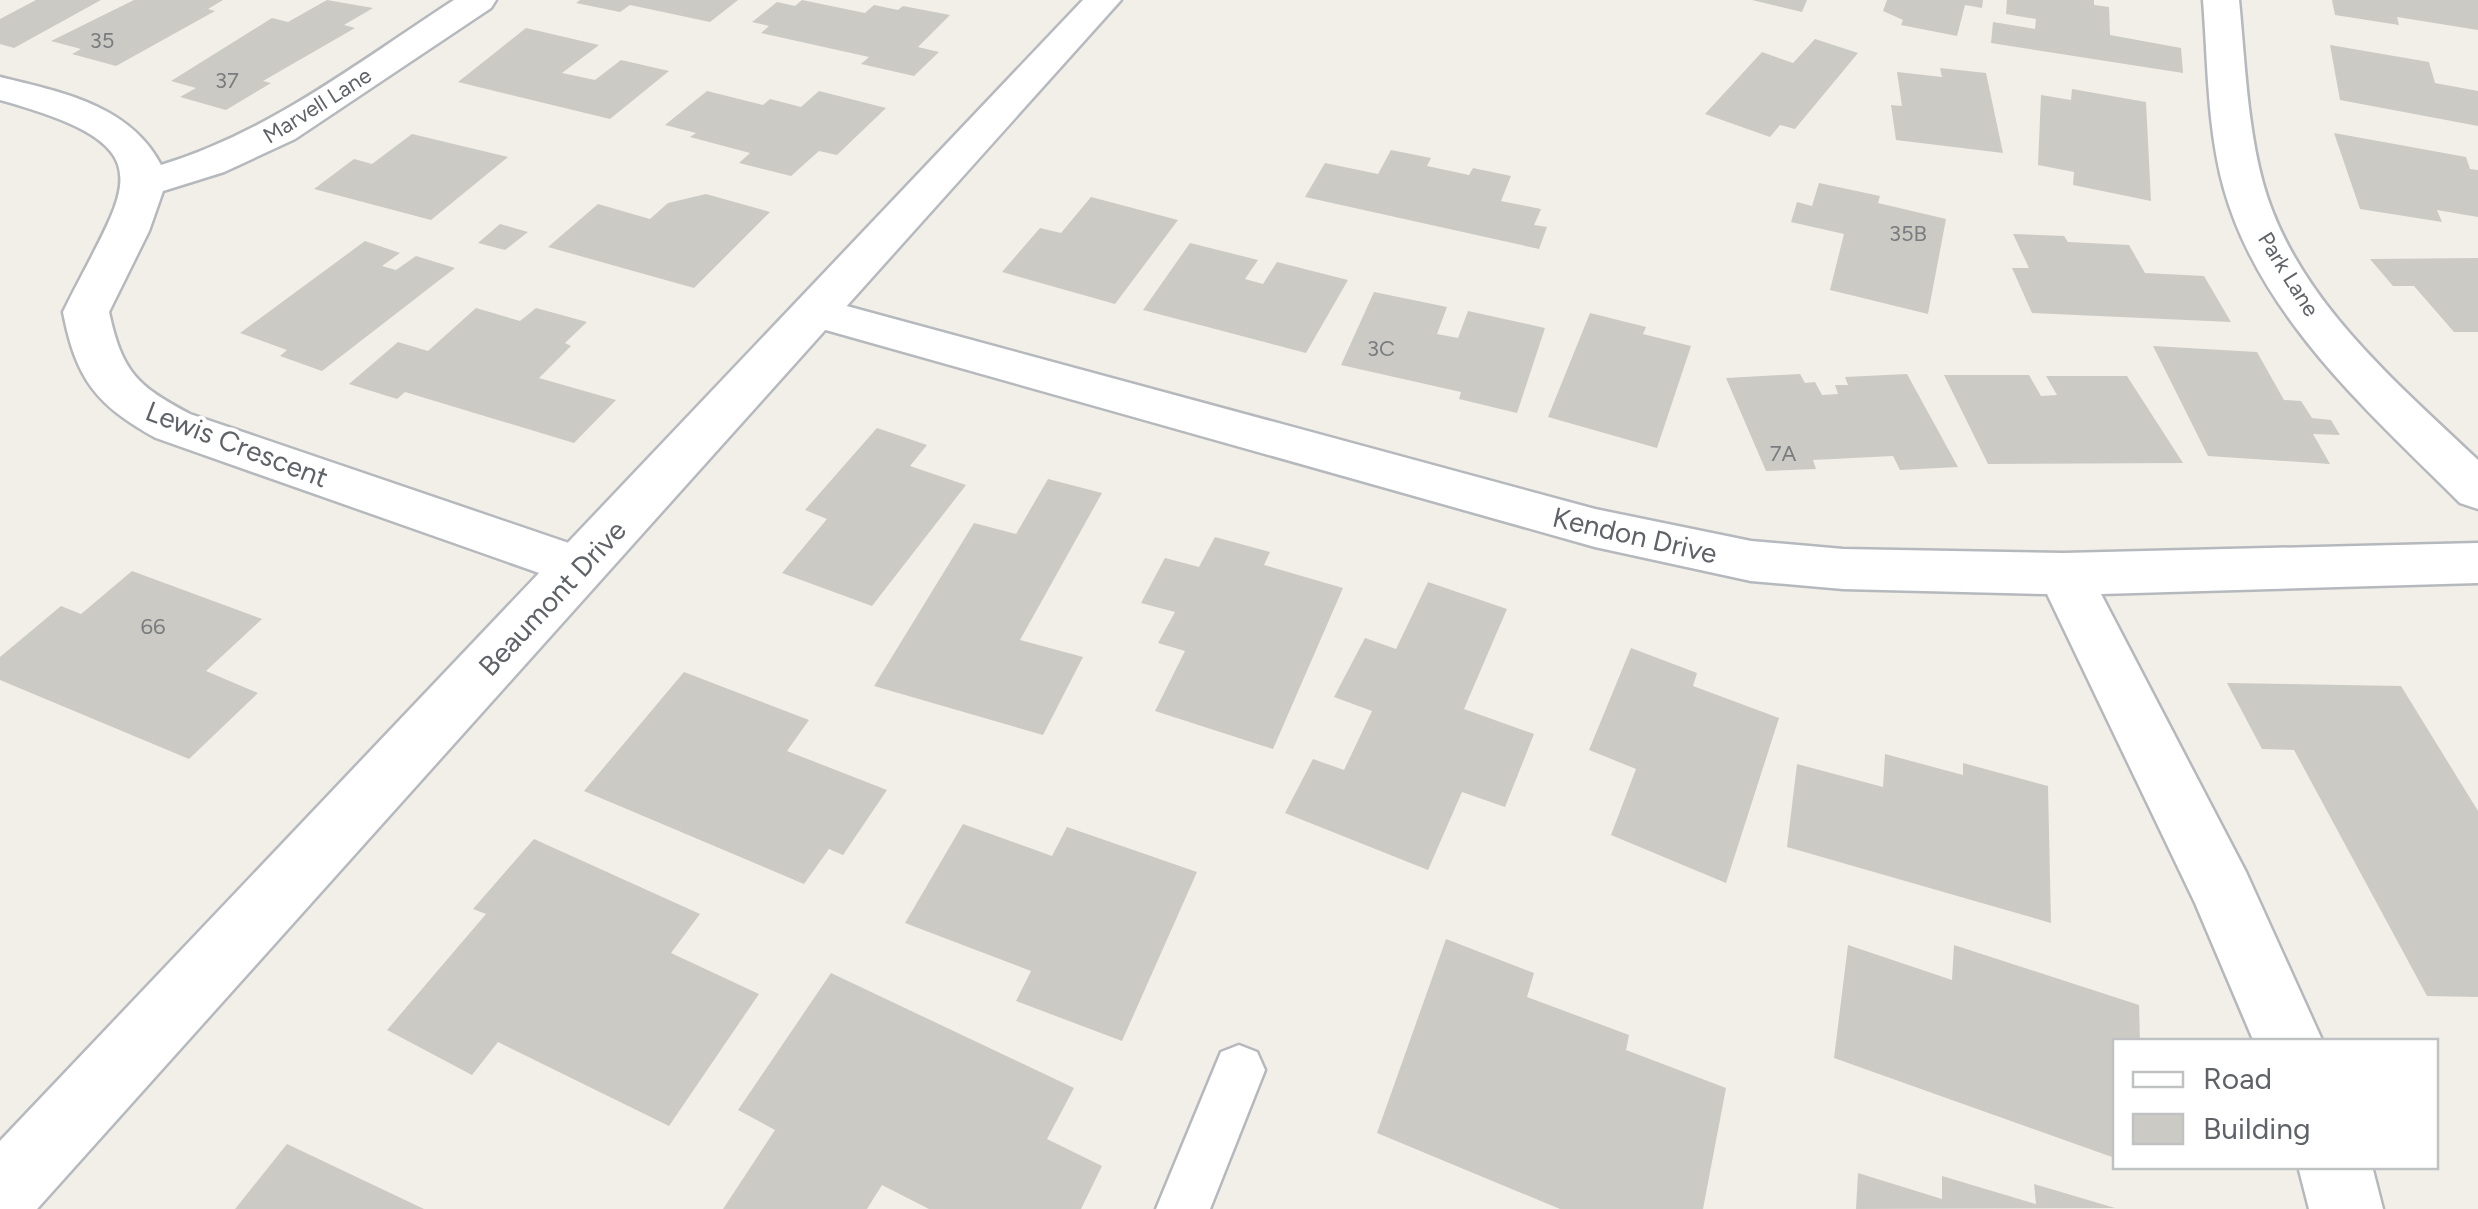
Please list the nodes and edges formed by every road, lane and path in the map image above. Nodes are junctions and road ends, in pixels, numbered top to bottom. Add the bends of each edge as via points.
1 (478, 0) edge
2 (1103, 0) edge
3 (2220, 0) edge
4 (0, 88) edge
5 (144, 183) junction
6 (817, 313) junction
7 (2478, 490) edge
8 (2478, 564) edge
9 (579, 567) junction
10 (2064, 574) junction
11 (2289, 1039) edge
12 (1239, 1070) dead end
13 (2337, 1169) edge
14 (0, 1195) edge
15 (1183, 1209) edge
16 (2346, 1209) edge

1 - 5 street, Marvell Lane via 281,131
2 - 6 street, Beaumont Drive
3 - 7 street, Park Lane via 2239,164 2283,271 2333,341
4 - 5 street via 111,128 140,164
5 - 9 street, Lewis Crescent via 86,312 104,376 128,402 173,426
6 - 9 street, Beaumont Drive
6 - 10 street, Kendon Drive via 1668,545 1843,569
8 - 10 street, Kendon Drive
9 - 14 street, Beaumont Drive
10 - 11 street
12 - 15 lane
13 - 16 street

